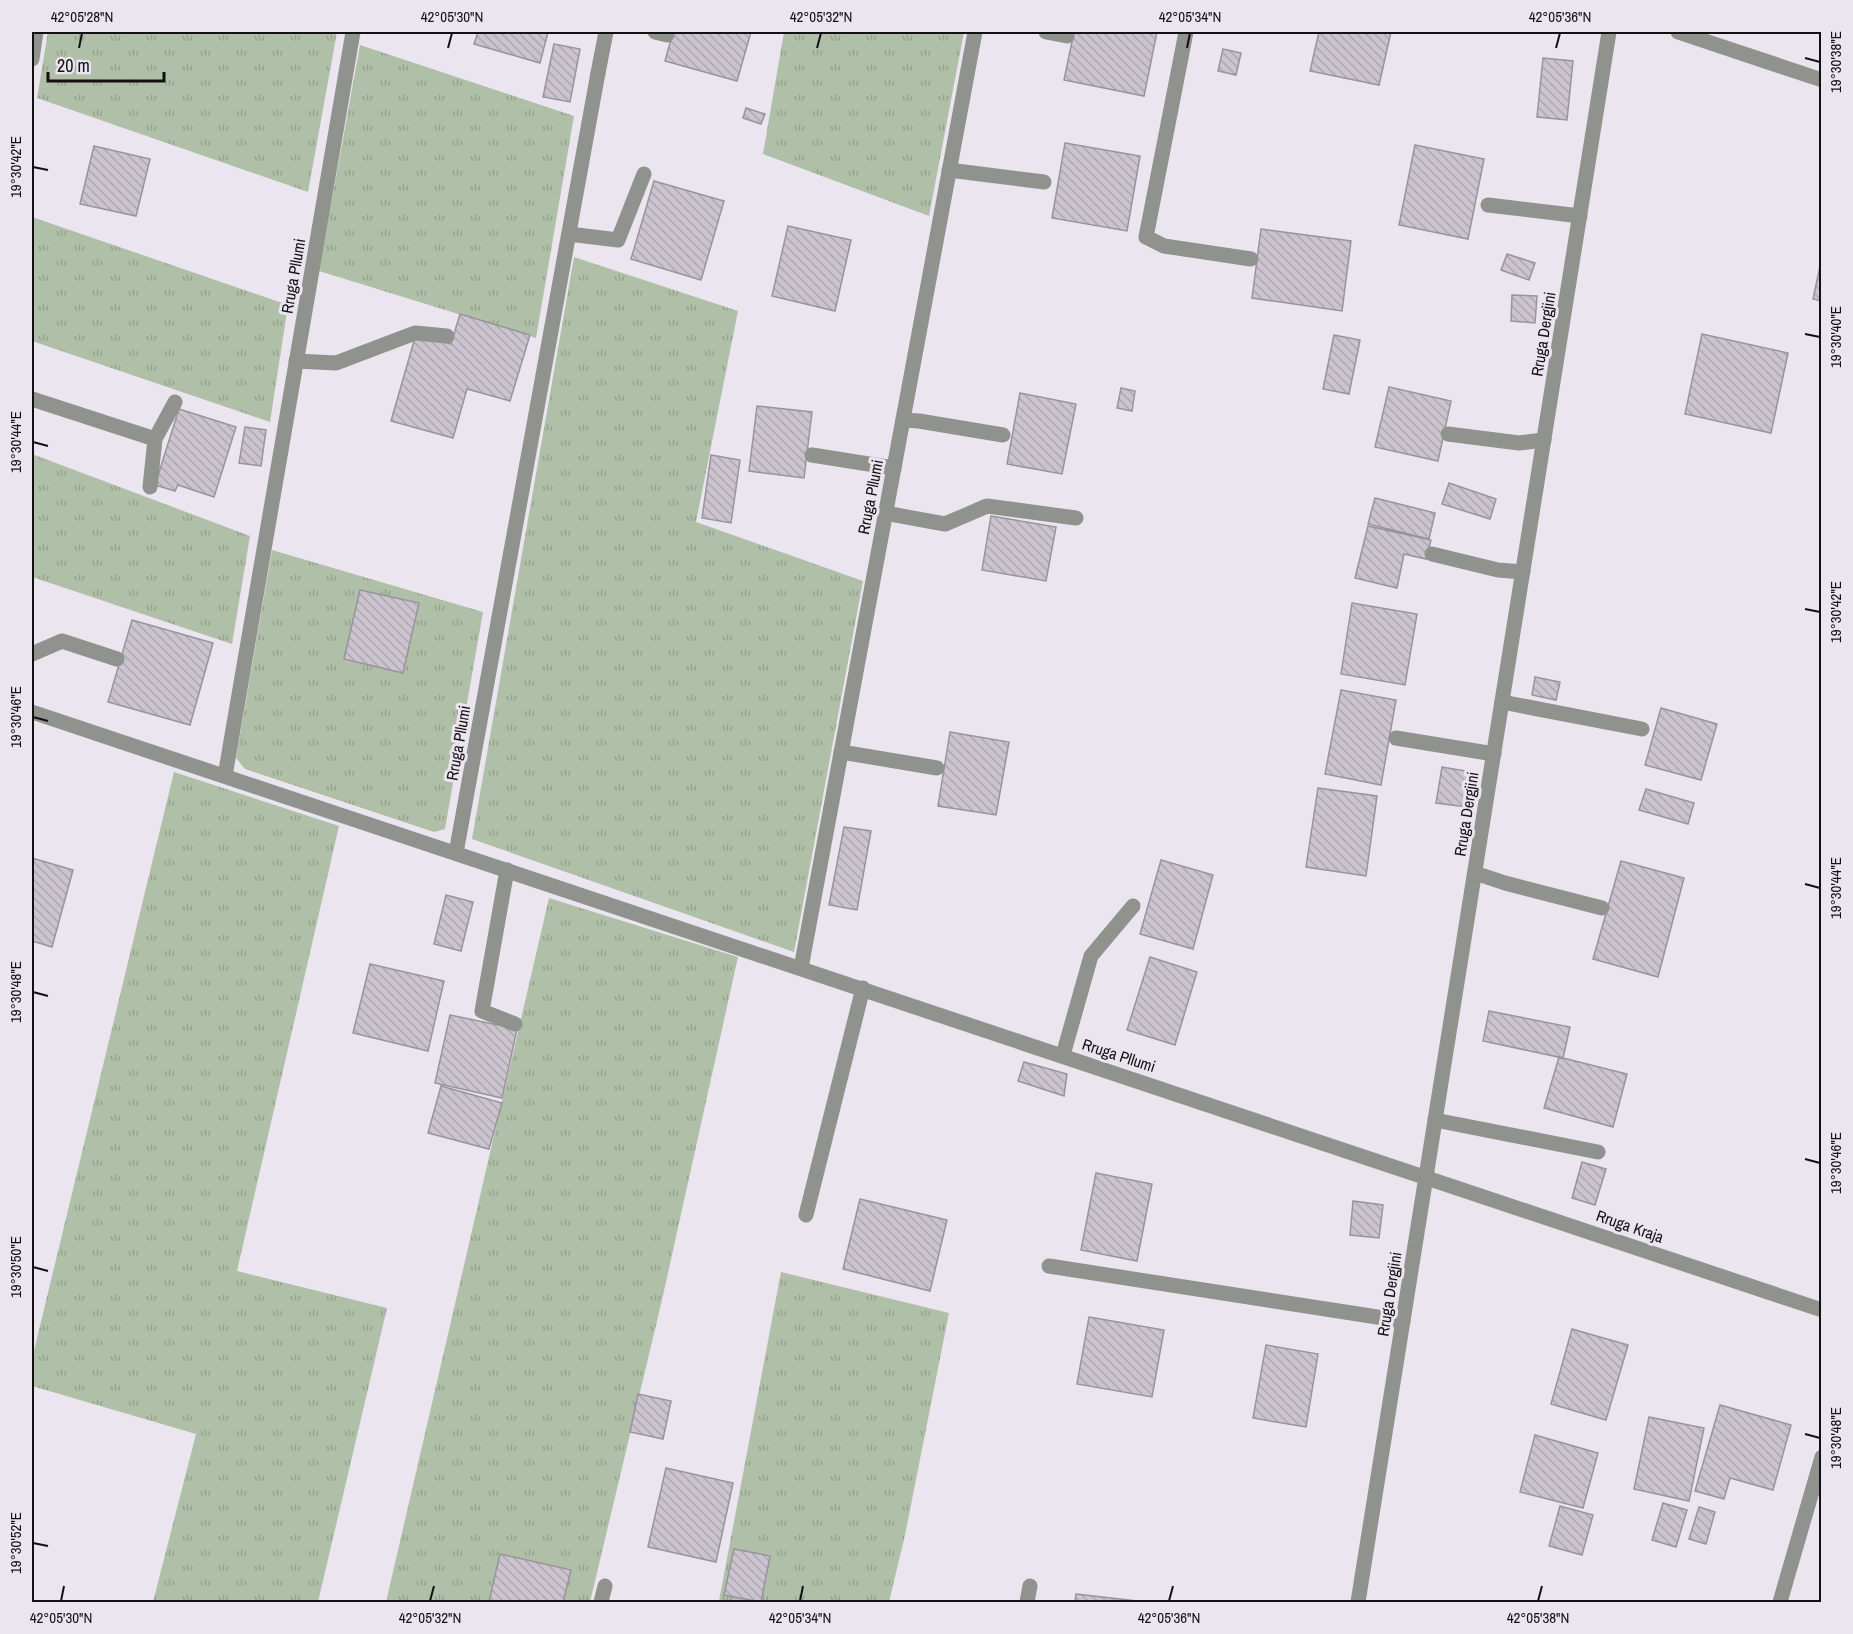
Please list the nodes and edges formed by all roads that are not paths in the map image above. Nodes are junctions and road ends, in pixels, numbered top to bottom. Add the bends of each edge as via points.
1 (36, 32) edge
2 (353, 32) edge
3 (606, 32) edge
4 (975, 32) edge
5 (1046, 32) edge
6 (1186, 32) edge
7 (1609, 32) edge
8 (1678, 32) edge
9 (1067, 36) dead end
10 (32, 59) edge
11 (1821, 80) edge
12 (949, 170) junction
13 (644, 174) dead end
14 (1044, 182) dead end
15 (1488, 205) dead end
16 (1580, 216) junction
17 (569, 234) junction
18 (1251, 259) dead end
19 (447, 336) dead end
20 (296, 361) junction
21 (32, 399) edge
22 (175, 402) dead end
23 (903, 420) junction
24 (1448, 434) dead end
25 (1003, 435) dead end
26 (154, 439) junction
27 (1544, 440) junction
28 (812, 455) dead end
29 (894, 468) junction
30 (150, 487) dead end
31 (885, 513) junction
32 (1076, 518) dead end
33 (1432, 554) dead end
34 (1523, 572) junction
35 (32, 654) edge
36 (117, 659) dead end
37 (1502, 702) junction
38 (32, 712) edge
39 (1642, 729) dead end
40 (1396, 738) dead end
41 (841, 752) junction
42 (1494, 754) junction
43 (938, 768) dead end
44 (225, 776) junction
45 (456, 853) junction
46 (507, 870) junction
47 (1474, 873) junction
48 (1133, 906) dead end
49 (1602, 908) dead end
50 (801, 968) junction
51 (863, 988) junction
52 (514, 1024) dead end
53 (1063, 1055) junction
54 (1435, 1120) junction
55 (1598, 1152) dead end
56 (1426, 1176) junction
57 (806, 1215) dead end
58 (1049, 1266) dead end
59 (1821, 1310) edge
60 (1403, 1321) junction
61 (1821, 1457) edge
62 (605, 1586) dead end
63 (1030, 1586) dead end
64 (601, 1602) edge
65 (1027, 1602) edge
66 (1358, 1602) edge
67 (1780, 1602) edge

1 - 10 street
2 - 20 street, Rruga Pllumi
3 - 17 street, Rruga Pllumi
4 - 12 street, Rruga Pllumi
5 - 9 street
6 - 18 street via 1146,237 1164,246
7 - 16 street, Rruga Dergjini
8 - 11 street
12 - 14 street
12 - 23 street, Rruga Pllumi
13 - 17 street via 618,240
15 - 16 street
16 - 27 street, Rruga Dergjini
17 - 45 street, Rruga Pllumi
19 - 20 street via 415,333 336,363
20 - 44 street, Rruga Pllumi
21 - 26 street
22 - 26 street
23 - 25 street
23 - 29 street, Rruga Pllumi
24 - 27 street via 1519,443
26 - 30 street
27 - 34 street, Rruga Dergjini
28 - 29 street
29 - 31 street, Rruga Pllumi
31 - 32 street via 945,524 987,507
31 - 41 street, Rruga Pllumi
33 - 34 street
34 - 37 street, Rruga Dergjini
35 - 36 street via 62,641
37 - 39 street
37 - 42 street, Rruga Dergjini
38 - 44 street, Rruga Pllumi
40 - 42 street
41 - 43 street
41 - 50 street, Rruga Pllumi
42 - 47 street, Rruga Dergjini
44 - 45 street, Rruga Pllumi
45 - 46 street, Rruga Pllumi
46 - 50 street, Rruga Pllumi
46 - 52 street via 482,1011
47 - 49 street
47 - 54 street, Rruga Dergjini
48 - 53 street via 1091,956
50 - 51 street, Rruga Pllumi
51 - 53 street, Rruga Pllumi
51 - 57 street
53 - 56 street, Rruga Pllumi
54 - 55 street
54 - 56 street, Rruga Dergjini
56 - 59 street, Rruga Kraja
56 - 60 street, Rruga Dergjini
58 - 60 street
60 - 66 street, Rruga Dergjini
61 - 67 street
62 - 64 street
63 - 65 street

